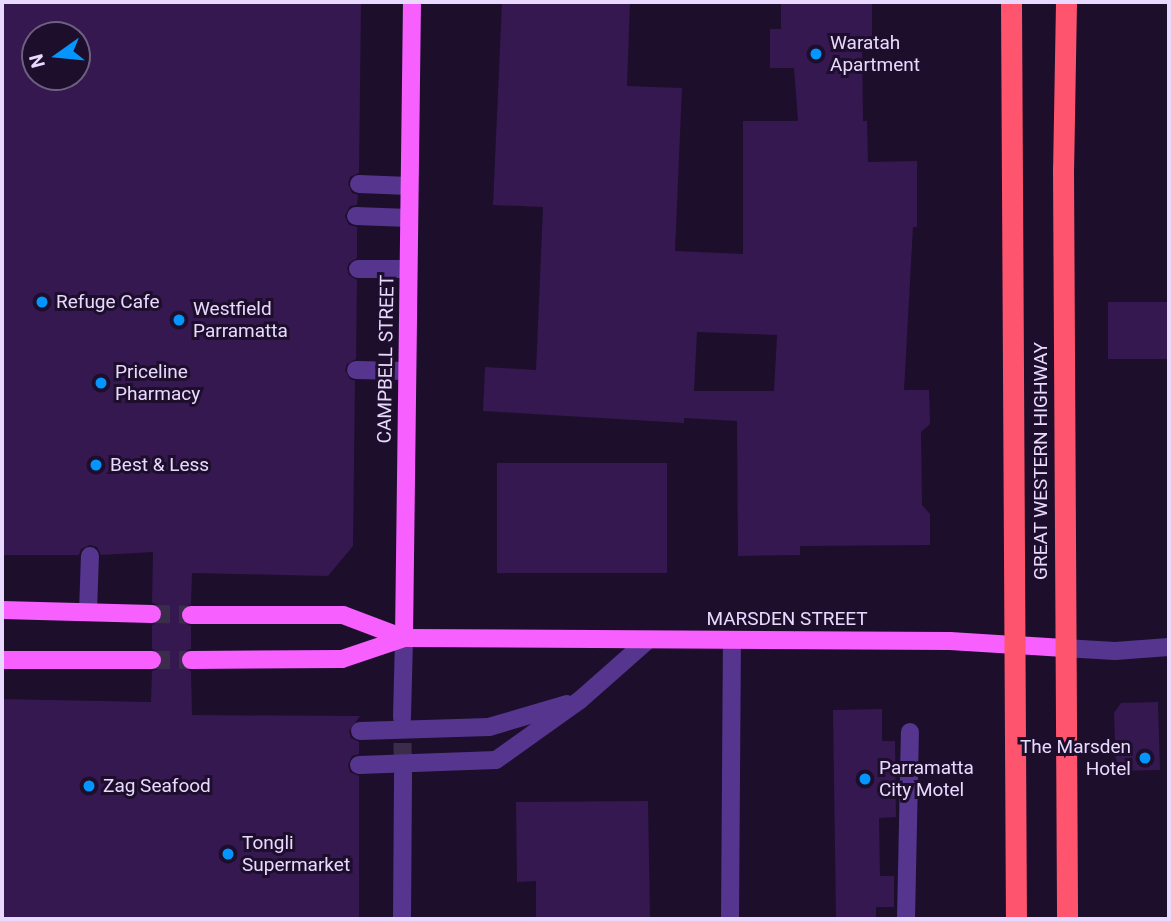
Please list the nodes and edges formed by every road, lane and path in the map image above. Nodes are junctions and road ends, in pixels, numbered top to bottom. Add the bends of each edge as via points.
1 (412, 2) edge
2 (1011, 2) edge
3 (1066, 2) edge
4 (359, 184) dead end
5 (409, 186) junction
6 (356, 216) dead end
7 (409, 218) junction
8 (358, 269) dead end
9 (408, 269) junction
10 (356, 370) dead end
11 (406, 372) junction
12 (90, 556) dead end
13 (2, 610) edge
14 (88, 612) junction
15 (152, 614) tunnel mouth
16 (191, 615) tunnel mouth
17 (404, 638) junction
18 (648, 640) junction
19 (732, 640) junction
20 (1014, 644) junction
21 (1169, 647) edge
22 (1064, 648) junction
23 (2, 660) edge
24 (152, 660) tunnel mouth
25 (191, 660) tunnel mouth
26 (580, 700) junction
27 (402, 716) tunnel mouth
28 (359, 732) dead end
29 (910, 732) dead end
30 (359, 765) dead end
31 (403, 775) tunnel mouth
32 (402, 919) edge
33 (730, 919) edge
34 (906, 919) edge
35 (1016, 919) edge
36 (1067, 919) edge

1 - 5 main road, CAMPBELL STREET
2 - 20 highway, GREAT WESTERN HIGHWAY
3 - 22 highway, GREAT WESTERN HIGHWAY
4 - 5 street
5 - 7 main road, CAMPBELL STREET
6 - 7 street
7 - 9 main road, CAMPBELL STREET
8 - 9 street
9 - 11 main road, CAMPBELL STREET
10 - 11 street
11 - 17 main road, CAMPBELL STREET
12 - 14 street
13 - 14 main road
14 - 15 main road
16 - 17 main road, MARSDEN STREET via 343,615
17 - 18 main road, MARSDEN STREET
17 - 25 main road, MARSDEN STREET via 342,659
17 - 27 street, CAMPBELL STREET
18 - 19 main road, MARSDEN STREET
18 - 26 street
19 - 20 main road, MARSDEN STREET
19 - 33 street
20 - 22 main road, MARSDEN STREET
20 - 35 highway, GREAT WESTERN HIGHWAY
21 - 22 street, MARSDEN STREET
22 - 36 highway, GREAT WESTERN HIGHWAY
23 - 24 main road
26 - 28 street, bridge via 489,727
26 - 30 street, bridge via 496,760
29 - 34 street
31 - 32 street

